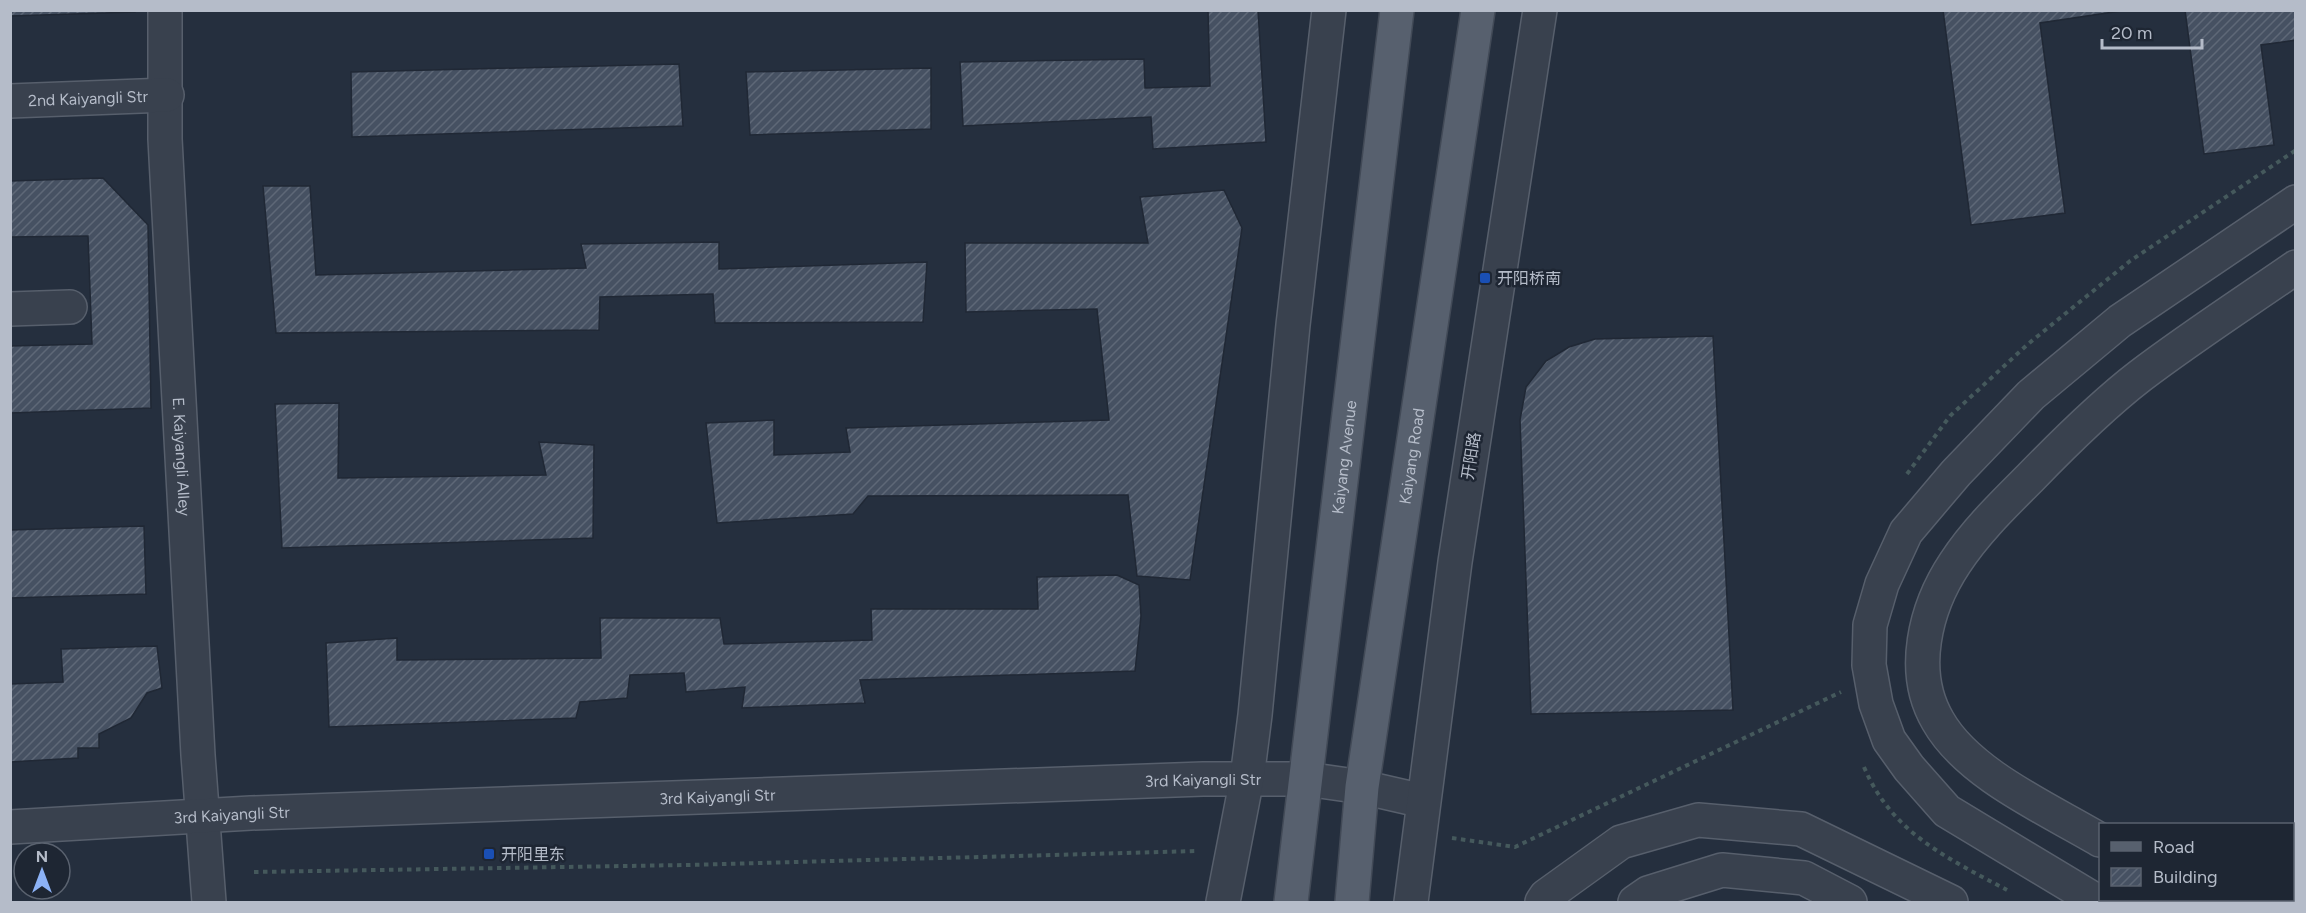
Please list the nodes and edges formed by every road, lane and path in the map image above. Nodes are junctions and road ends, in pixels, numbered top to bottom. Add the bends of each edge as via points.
1 (165, 10) edge
2 (1329, 10) edge
3 (1397, 10) edge
4 (1478, 10) edge
5 (1540, 10) edge
6 (167, 95) junction
7 (10, 101) edge
8 (2295, 202) edge
9 (2295, 267) edge
10 (70, 307) dead end
11 (10, 309) edge
12 (1841, 692) dead end
13 (1247, 778) junction
14 (1306, 779) junction
15 (1362, 787) junction
16 (1422, 801) junction
17 (202, 817) junction
18 (10, 827) edge
19 (1440, 837) dead end
20 (2099, 839) edge
21 (1203, 851) dead end
22 (254, 872) dead end
23 (1947, 900) edge
24 (209, 903) edge
25 (1223, 903) edge
26 (1291, 903) edge
27 (1352, 903) edge
28 (1411, 903) edge
29 (1542, 903) edge
30 (1635, 903) edge
31 (1850, 903) edge
32 (2098, 903) edge

1 - 6 street, E. Kaiyangli Alley
2 - 13 street
3 - 14 main road, Kaiyang Avenue
4 - 15 main road, Kaiyang Road
5 - 16 street, 开阳路
6 - 7 street, 2nd Kaiyangli Str
6 - 17 street, E. Kaiyangli Alley via 165,139
8 - 32 street via 2120,321 2031,395 1906,532 1882,584 1870,625 1869,665 1875,704 1889,740 1909,768 1947,811
9 - 20 street via 2138,377 2058,450 1992,516 1954,563 1934,603 1922,646 1924,684 1937,721 1973,765
10 - 11 street
12 - 19 path via 1515,847
13 - 14 street, 3rd Kaiyangli Str
13 - 17 street, 3rd Kaiyangli Str
13 - 25 street
14 - 15 street, 3rd Kaiyangli Str
14 - 26 main road, Kaiyang Avenue
15 - 16 street, 3rd Kaiyangli Str
15 - 27 main road, Kaiyang Road
16 - 28 street, 开阳路
17 - 18 street, 3rd Kaiyangli Str
17 - 24 street, E. Kaiyangli Alley
21 - 22 path
23 - 29 street via 1801,829 1698,820 1621,842 1545,896
30 - 31 street via 1648,893 1722,870 1804,878

